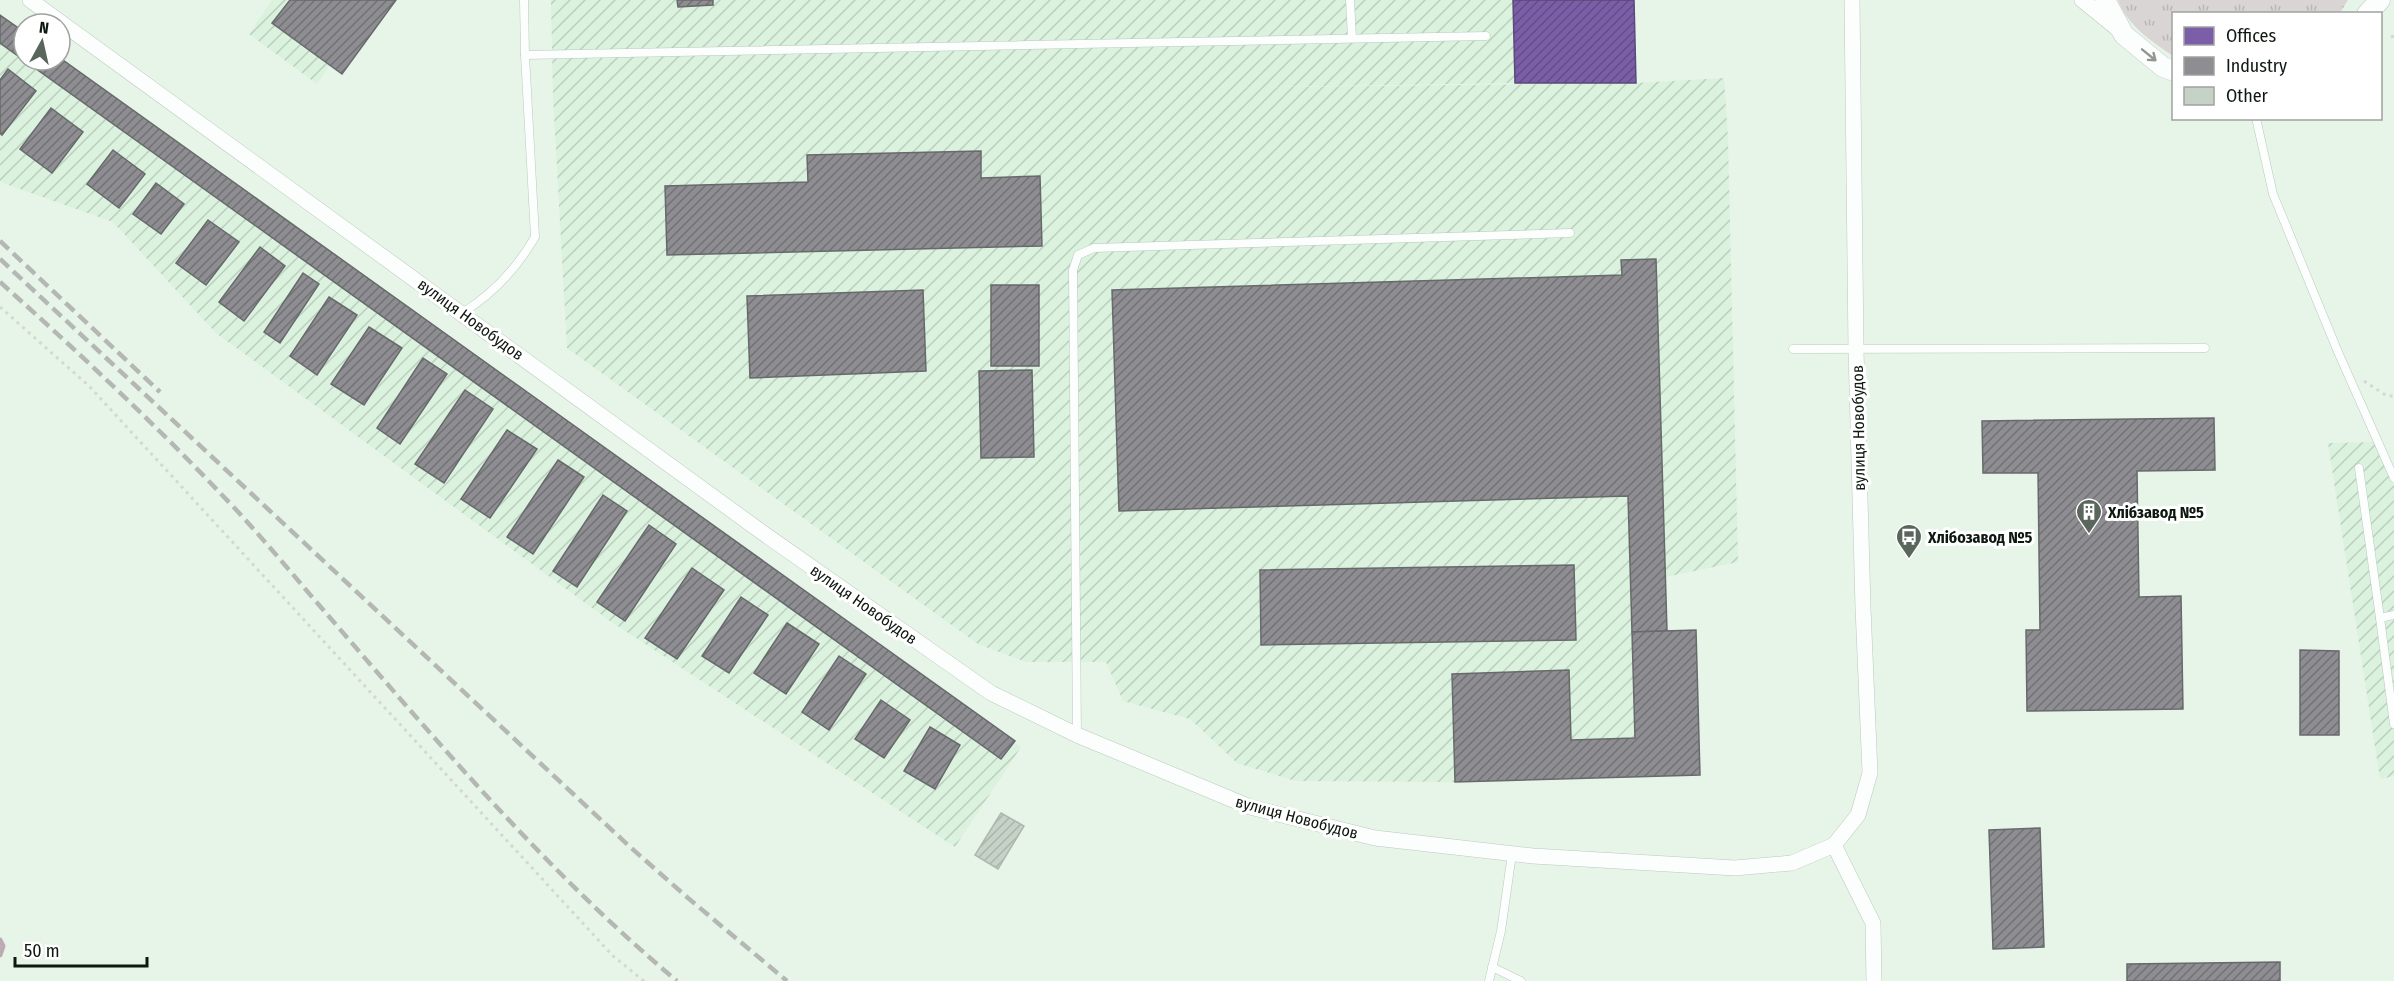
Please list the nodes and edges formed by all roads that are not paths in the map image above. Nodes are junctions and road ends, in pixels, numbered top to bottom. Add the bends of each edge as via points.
1 (30, 0) edge
2 (524, 0) edge
3 (1350, 0) edge
4 (1852, 0) edge
5 (2082, 0) edge
6 (2105, 0) edge
7 (2380, 0) edge
8 (2369, 12) edge
9 (2124, 35) junction
10 (1486, 36) dead end
11 (1352, 38) junction
12 (525, 55) junction
13 (2172, 69) edge
14 (2256, 120) edge
15 (1570, 233) dead end
16 (462, 313) junction
17 (2205, 348) dead end
18 (1793, 349) dead end
19 (1856, 350) junction
20 (2359, 468) dead end
21 (2394, 478) edge
22 (2394, 615) edge
23 (2380, 618) junction
24 (2394, 724) edge
25 (1077, 735) junction
26 (1834, 845) junction
27 (1512, 854) junction
28 (1492, 967) junction
29 (1489, 981) edge
30 (1521, 981) edge
31 (1874, 981) edge

1 - 16 street, вулиця Новобудов
2 - 12 lane
3 - 11 lane
4 - 19 street, вулиця Новобудов
5 - 9 street
6 - 9 street
7 - 8 street
9 -> 13 street via 2163,67
10 - 11 lane
11 - 12 lane
12 - 16 lane via 535,237 522,259 484,300
14 - 21 lane via 2273,194
15 - 25 lane via 1094,248 1078,255 1073,270
16 - 25 street, вулиця Новобудов via 763,533 991,693
17 - 19 lane
18 - 19 lane
19 - 26 street, вулиця Новобудов via 1870,773 1858,815
20 - 23 lane
22 - 23 lane
23 - 24 lane
25 - 27 street, вулиця Новобудов via 1250,807 1375,838
26 - 27 street, вулиця Новобудов via 1792,863 1735,868
26 - 31 street via 1873,923
27 - 28 lane
28 - 29 lane
28 - 30 lane

